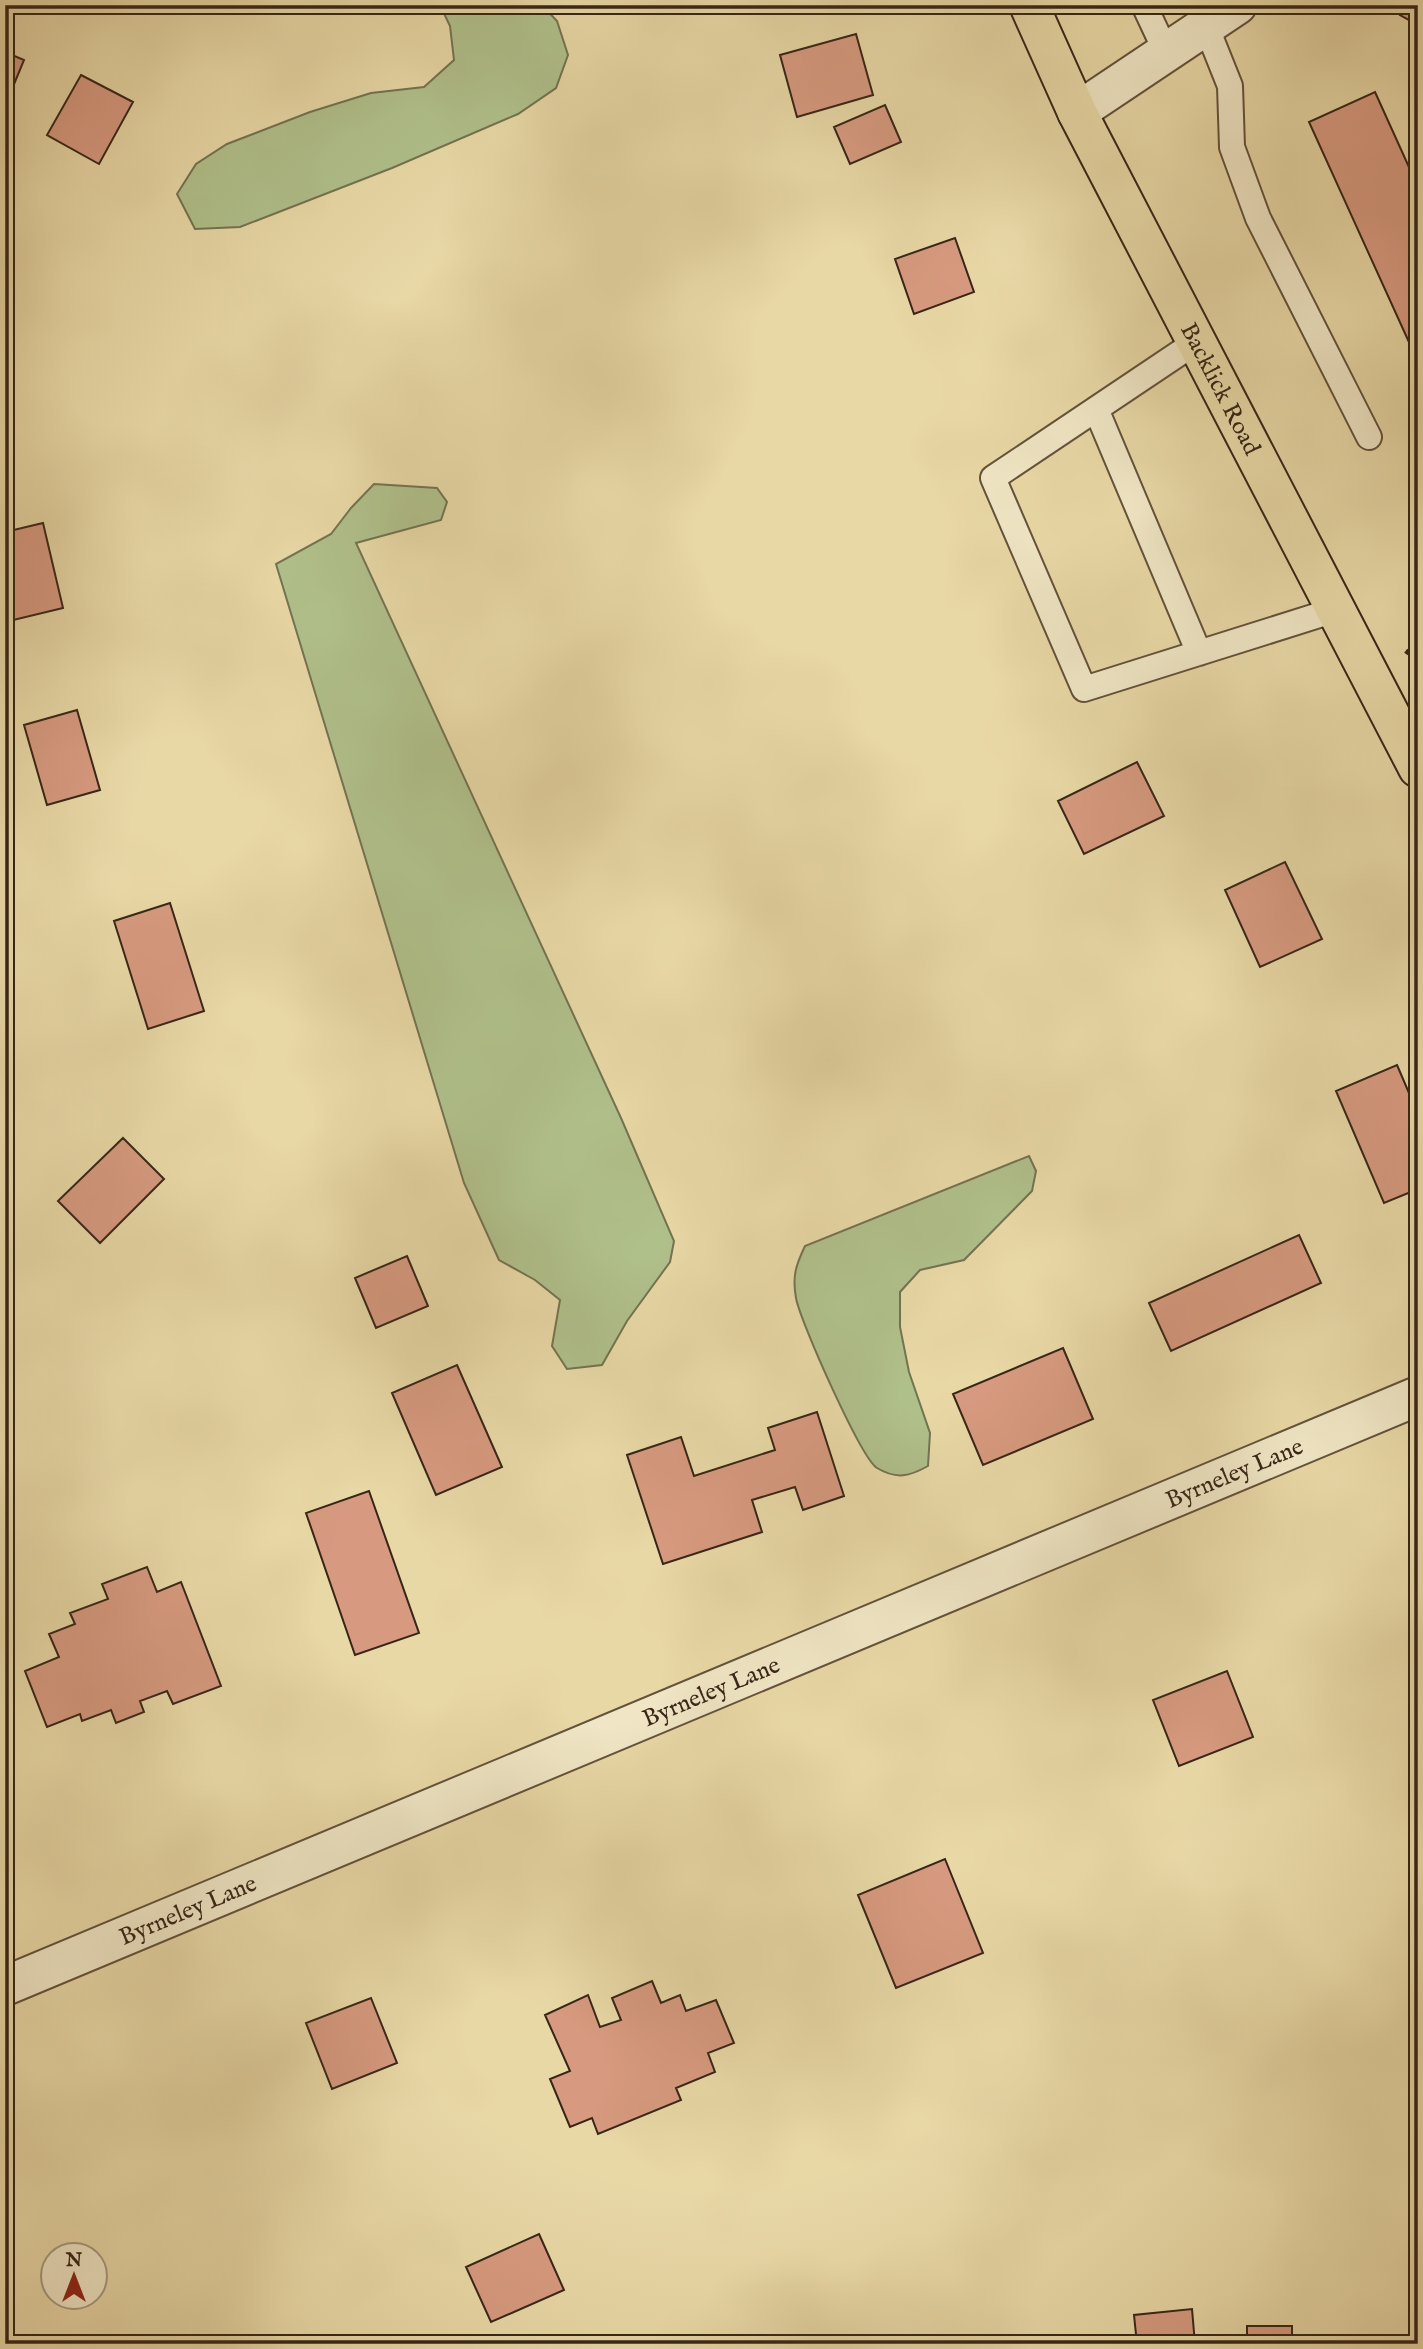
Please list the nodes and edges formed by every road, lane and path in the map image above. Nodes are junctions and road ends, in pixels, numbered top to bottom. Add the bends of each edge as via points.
1 (1029, 5) edge
2 (1144, 5) edge
3 (1237, 5) edge
4 (1206, 26) junction
5 (1167, 52) junction
6 (1077, 112) junction
7 (1196, 342) junction
8 (1096, 409) junction
9 (1369, 437) dead end
10 (1335, 610) junction
11 (1199, 653) junction
12 (1418, 768) edge
13 (1418, 1396) edge
14 (5, 1986) edge

1 - 6 main road, Backlick Road
2 - 5 lane
3 - 4 street
4 - 5 street
4 - 9 lane via 1230,86 1232,147 1258,218
5 - 6 street
6 - 7 main road, Backlick Road
7 - 8 lane
7 - 10 main road, Backlick Road
8 - 11 lane
8 - 11 lane via 993,478 998,490 1084,689
10 - 11 lane
10 - 12 main road, Backlick Road
13 - 14 street, Byrneley Lane

